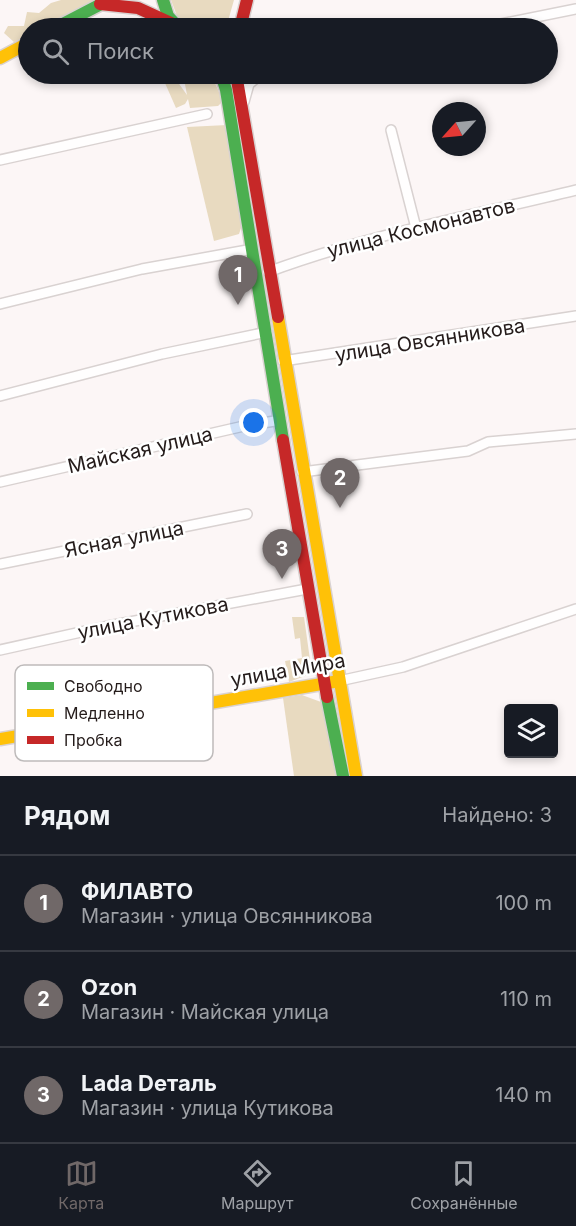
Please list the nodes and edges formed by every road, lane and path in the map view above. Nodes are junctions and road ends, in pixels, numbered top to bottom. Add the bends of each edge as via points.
1 (163, 0) edge
2 (247, 0) edge
3 (104, 2) edge
4 (576, 9) edge
5 (74, 18) edge
6 (159, 18) edge
7 (172, 18) edge
8 (241, 18) edge
9 (531, 18) edge
10 (18, 48) edge
11 (0, 58) edge
12 (224, 84) edge
13 (238, 84) edge
14 (249, 84) edge
15 (242, 113) junction
16 (207, 114) dead end
17 (391, 130) dead end
18 (0, 160) edge
19 (576, 190) edge
20 (416, 228) junction
21 (253, 249) junction
22 (268, 272) junction
23 (0, 304) edge
24 (576, 316) edge
25 (267, 332) junction
26 (283, 361) junction
27 (0, 396) edge
28 (281, 420) junction
29 (576, 434) edge
30 (302, 472) junction
31 (0, 482) edge
32 (247, 514) dead end
33 (0, 564) edge
34 (307, 589) junction
35 (576, 609) edge
36 (0, 650) edge
37 (339, 681) junction
38 (324, 684) junction
39 (213, 703) edge
40 (15, 736) edge
41 (0, 739) edge
42 (343, 776) edge
43 (356, 776) edge

1 - 7 main road
2 - 8 main road
3 - 5 main road
3 - 6 main road via 138,8
4 - 9 street
10 - 11 main road
12 - 21 main road
13 - 15 main road
14 - 15 street
15 - 22 main road
16 - 18 street
17 - 20 street
19 - 20 street, улица Космонавтов
20 - 22 street, улица Космонавтов via 316,254
21 - 23 street via 142,269
21 - 25 main road
22 - 26 main road
24 - 26 street, улица Овсянникова
25 - 27 street via 162,354
25 - 28 main road
26 - 30 main road
28 - 31 street, Майская улица
28 - 34 main road
29 - 30 street via 488,442 468,451
30 - 37 main road
32 - 33 street, Ясная улица
34 - 36 street, улица Кутикова
34 - 38 main road
35 - 37 street, улица Мира via 403,666
37 - 38 main road, улица Мира
37 - 43 main road
38 - 39 main road, улица Мира
38 - 42 main road
40 - 41 main road, улица Мира

